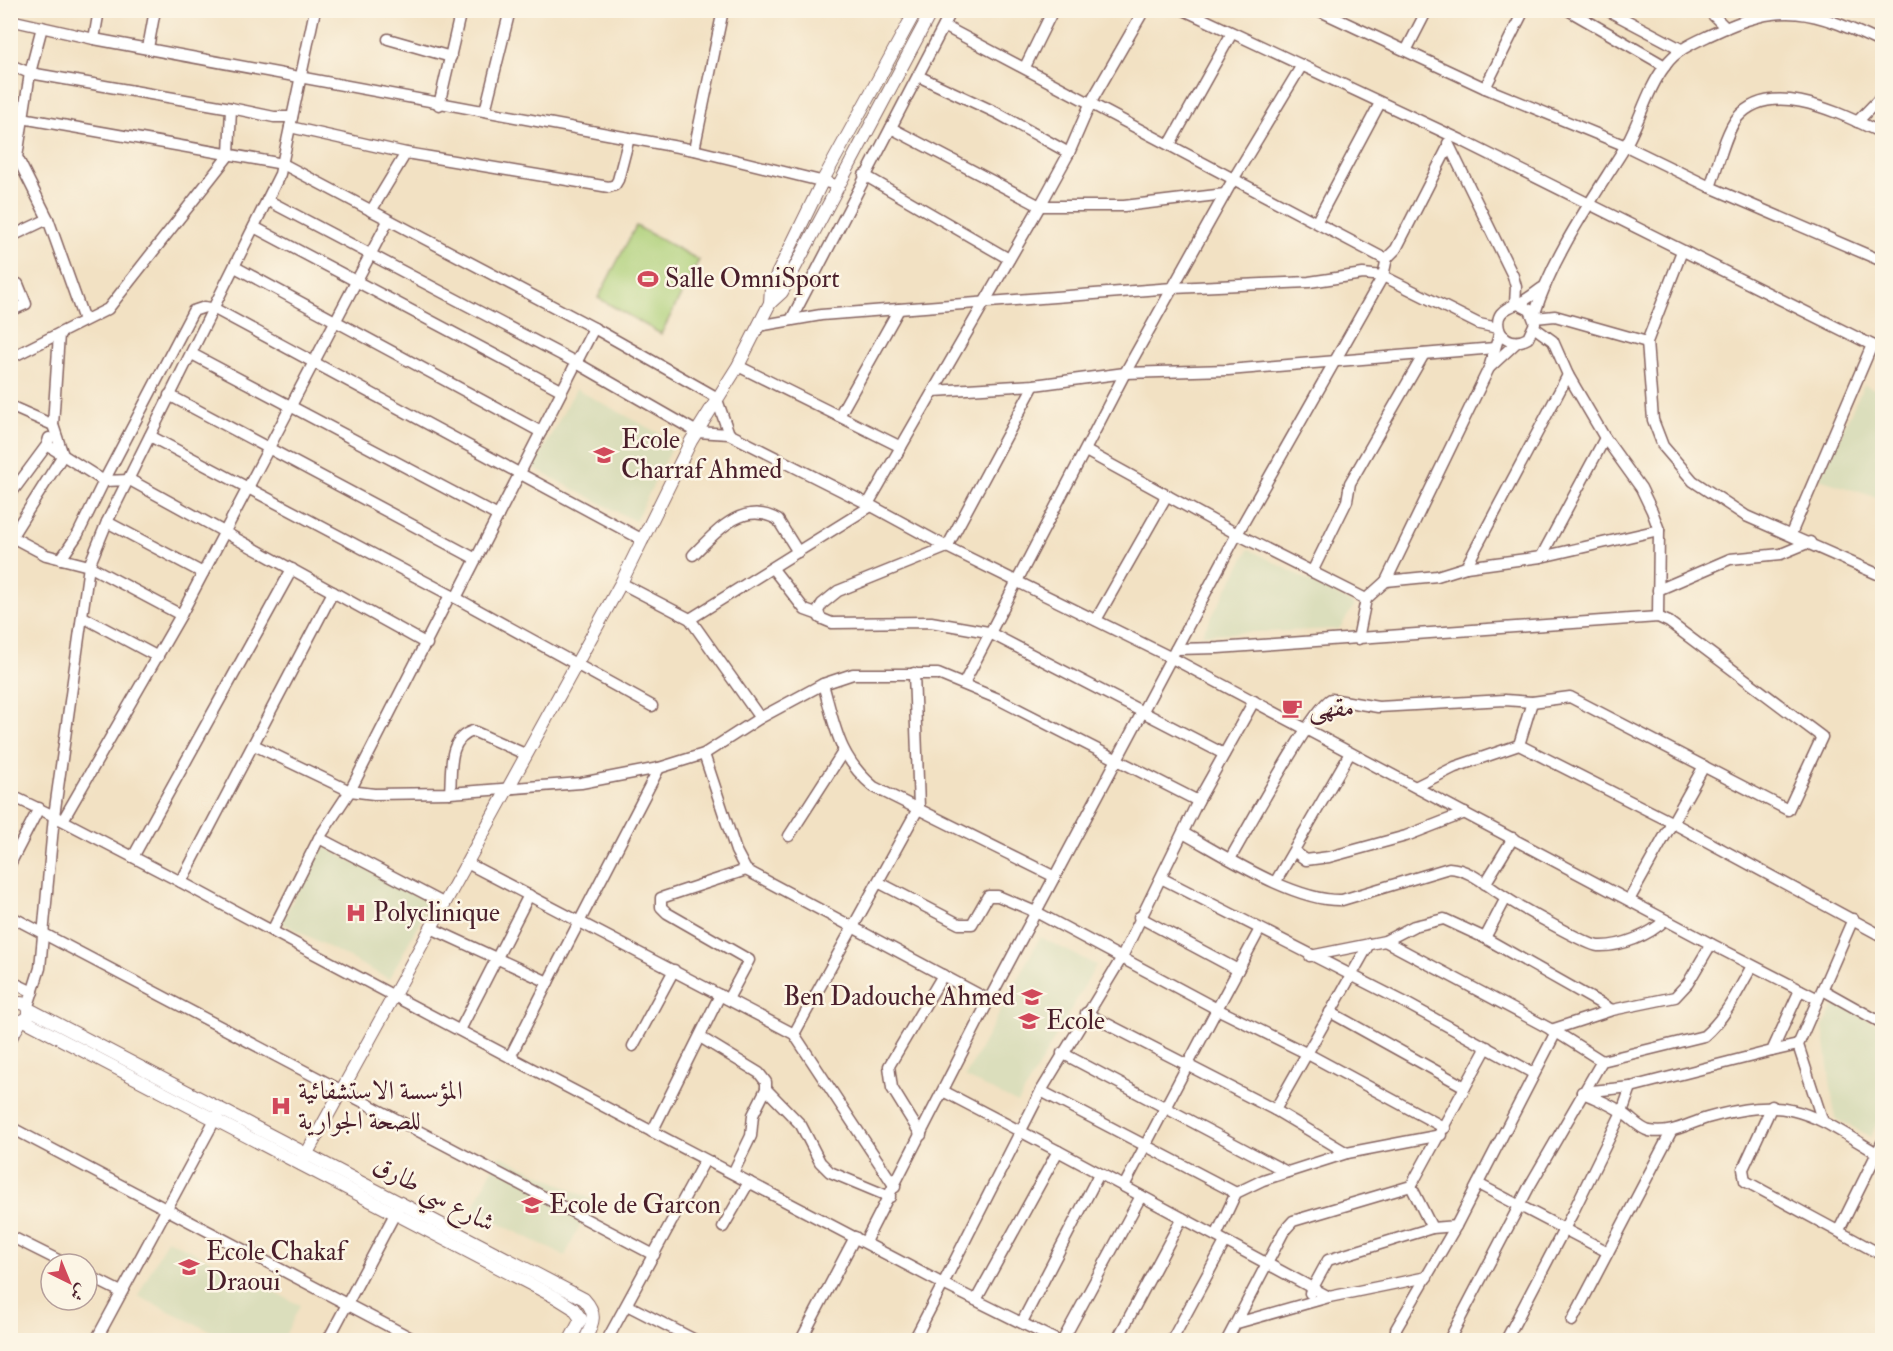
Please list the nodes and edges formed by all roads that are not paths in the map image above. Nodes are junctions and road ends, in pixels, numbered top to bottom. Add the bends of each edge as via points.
1 (99, 10) edge
2 (155, 10) edge
3 (315, 10) edge
4 (461, 10) edge
5 (510, 10) edge
6 (723, 10) edge
7 (897, 10) edge
8 (932, 10) edge
9 (952, 10) edge
10 (1053, 10) edge
11 (1144, 10) edge
12 (1184, 10) edge
13 (1318, 10) edge
14 (1427, 10) edge
15 (1524, 10) edge
16 (1568, 10) edge
17 (1607, 10) edge
18 (1708, 10) edge
19 (914, 13) edge
20 (1332, 13) edge
21 (10, 20) edge
22 (944, 26) junction
23 (42, 27) junction
24 (1726, 27) junction
25 (1232, 33) junction
26 (94, 39) junction
27 (388, 39) dead end
28 (1882, 42) edge
29 (148, 48) junction
30 (1407, 49) junction
31 (1681, 49) junction
32 (451, 57) junction
33 (10, 65) edge
34 (1302, 65) junction
35 (1665, 66) junction
36 (1024, 68) junction
37 (30, 73) junction
38 (918, 76) junction
39 (300, 77) junction
40 (1485, 87) junction
41 (1882, 96) edge
42 (1090, 102) junction
43 (1380, 103) junction
44 (439, 105) junction
45 (231, 108) junction
46 (485, 111) junction
47 (22, 118) junction
48 (857, 120) junction
49 (291, 122) junction
50 (1857, 122) junction
51 (870, 125) junction
52 (891, 128) junction
53 (1882, 133) edge
54 (629, 138) junction
55 (1448, 141) junction
56 (1170, 144) junction
57 (1626, 146) junction
58 (694, 150) junction
59 (406, 153) junction
60 (1069, 153) junction
61 (229, 155) junction
62 (14, 156) edge
63 (283, 164) junction
64 (864, 175) junction
65 (1234, 178) junction
66 (822, 182) junction
67 (837, 185) junction
68 (1710, 187) junction
69 (1225, 194) junction
70 (267, 200) junction
71 (1588, 205) junction
72 (1040, 206) junction
73 (371, 211) junction
74 (48, 219) junction
75 (388, 221) junction
76 (1317, 221) junction
77 (254, 227) junction
78 (10, 237) edge
79 (1682, 251) junction
80 (372, 254) junction
81 (1009, 258) junction
82 (1387, 258) junction
83 (1882, 261) edge
84 (234, 267) junction
85 (1383, 276) junction
86 (358, 282) junction
87 (10, 287) edge
88 (1173, 288) junction
89 (1542, 288) junction
90 (986, 302) junction
91 (770, 303) junction
92 (1516, 304) junction
93 (215, 309) junction
94 (899, 309) junction
95 (10, 311) edge
96 (84, 320) junction
97 (791, 320) junction
98 (1535, 320) junction
99 (336, 323) junction
100 (758, 326) junction
101 (594, 328) junction
102 (1499, 330) junction
103 (59, 334) junction
104 (1517, 342) junction
105 (1647, 342) junction
106 (1495, 348) junction
107 (1877, 348) edge
108 (192, 354) junction
109 (1424, 354) junction
110 (10, 357) edge
111 (575, 362) junction
112 (1335, 362) junction
113 (315, 364) junction
114 (738, 366) junction
115 (1489, 368) junction
116 (1125, 373) junction
117 (1568, 375) junction
118 (1034, 385) junction
119 (561, 390) junction
120 (934, 391) junction
121 (169, 396) junction
122 (716, 397) junction
123 (10, 406) edge
124 (292, 407) junction
125 (839, 416) junction
126 (53, 425) junction
127 (540, 432) junction
128 (697, 432) junction
129 (729, 434) junction
130 (150, 436) junction
131 (1605, 438) junction
132 (47, 445) junction
133 (270, 447) junction
134 (901, 447) junction
135 (1086, 451) junction
136 (63, 455) junction
137 (520, 473) junction
138 (130, 480) junction
139 (104, 481) junction
140 (248, 489) junction
141 (10, 495) edge
142 (1167, 495) junction
143 (870, 505) junction
144 (498, 516) junction
145 (107, 522) junction
146 (1659, 530) junction
147 (225, 533) junction
148 (1237, 534) junction
149 (1791, 534) junction
150 (11, 538) edge
151 (643, 540) junction
152 (1810, 542) junction
153 (947, 547) junction
154 (798, 552) junction
155 (693, 555) dead end
156 (1540, 557) junction
157 (61, 559) junction
158 (476, 559) junction
159 (88, 566) junction
160 (1466, 567) junction
161 (291, 569) junction
162 (772, 569) junction
163 (1312, 572) junction
164 (203, 573) junction
165 (1882, 576) edge
166 (1386, 581) junction
167 (1018, 582) junction
168 (621, 583) junction
169 (1658, 591) junction
170 (333, 592) junction
171 (453, 596) junction
172 (1366, 599) junction
173 (181, 615) junction
174 (819, 615) junction
175 (83, 617) junction
176 (1658, 617) junction
177 (690, 619) junction
178 (1096, 620) junction
179 (988, 632) junction
180 (1358, 639) junction
181 (427, 644) junction
182 (1174, 653) junction
183 (158, 657) junction
184 (574, 663) junction
185 (914, 673) junction
186 (964, 683) junction
187 (823, 684) junction
188 (1254, 701) junction
189 (1532, 702) junction
190 (652, 706) dead end
191 (1141, 711) junction
192 (760, 718) junction
193 (1307, 729) junction
194 (254, 745) junction
195 (1519, 745) junction
196 (843, 752) junction
197 (1350, 753) junction
198 (525, 754) junction
199 (704, 754) junction
200 (1224, 754) junction
201 (1116, 762) junction
202 (1704, 766) junction
203 (659, 768) junction
204 (1416, 786) junction
205 (506, 789) junction
206 (350, 791) junction
207 (450, 793) junction
208 (10, 795) edge
209 (1198, 801) junction
210 (919, 807) junction
211 (39, 808) junction
212 (1465, 813) junction
213 (58, 818) junction
214 (1673, 823) junction
215 (1183, 833) junction
216 (789, 836) dead end
217 (319, 838) junction
218 (1513, 838) junction
219 (1295, 852) junction
220 (133, 857) junction
221 (1230, 859) junction
222 (467, 863) junction
223 (10, 864) edge
224 (746, 870) junction
225 (1055, 877) junction
226 (1161, 878) junction
227 (1276, 881) junction
228 (180, 882) junction
229 (878, 882) junction
230 (1485, 884) junction
231 (529, 895) junction
232 (1506, 898) junction
233 (1629, 900) junction
234 (445, 904) junction
235 (1038, 913) junction
236 (10, 916) edge
237 (1139, 917) junction
238 (1853, 919) junction
239 (1665, 920) junction
240 (579, 921) junction
241 (851, 927) junction
242 (431, 928) junction
243 (1260, 929) junction
244 (272, 932) junction
245 (44, 933) junction
246 (1882, 936) edge
247 (1485, 938) junction
248 (1385, 940) junction
249 (1369, 944) junction
250 (1711, 944) junction
251 (1310, 956) junction
252 (496, 958) junction
253 (1121, 958) junction
254 (1752, 966) junction
255 (674, 970) junction
256 (1238, 970) junction
257 (943, 975) junction
258 (1352, 976) junction
259 (10, 981) edge
260 (548, 982) junction
261 (1800, 990) junction
262 (33, 992) junction
263 (1820, 994) junction
264 (394, 996) junction
265 (724, 997) junction
266 (989, 1000) junction
267 (1217, 1009) junction
268 (1612, 1010) junction
269 (1330, 1012) junction
270 (1086, 1013) junction
271 (21, 1014) edge
272 (1882, 1023) edge
273 (460, 1030) junction
274 (1554, 1031) junction
275 (794, 1034) junction
276 (700, 1037) junction
277 (10, 1039) edge
278 (1797, 1044) junction
279 (633, 1046) dead end
280 (1487, 1047) junction
281 (1772, 1051) junction
282 (1062, 1053) junction
283 (1306, 1053) junction
284 (510, 1057) junction
285 (1602, 1061) junction
286 (1186, 1065) junction
287 (1533, 1073) junction
288 (1465, 1087) junction
289 (1631, 1087) junction
290 (766, 1089) junction
291 (341, 1091) junction
292 (943, 1091) junction
293 (1041, 1091) junction
294 (1582, 1092) junction
295 (1164, 1106) junction
296 (1772, 1106) junction
297 (221, 1109) junction
298 (1275, 1110) junction
299 (1623, 1112) junction
300 (1822, 1119) junction
301 (214, 1121) junction
302 (10, 1127) edge
303 (1440, 1129) junction
304 (1021, 1130) junction
305 (652, 1132) junction
306 (1671, 1132) junction
307 (921, 1135) junction
308 (1144, 1147) junction
309 (1058, 1151) junction
310 (1881, 1151) edge
311 (1347, 1153) junction
312 (304, 1158) junction
313 (705, 1160) junction
314 (1287, 1172) junction
315 (733, 1173) junction
316 (1099, 1174) junction
317 (749, 1182) junction
318 (1478, 1184) junction
319 (1124, 1186) junction
320 (1411, 1186) junction
321 (892, 1192) junction
322 (1236, 1193) junction
323 (1142, 1196) junction
324 (402, 1202) junction
325 (1520, 1206) junction
326 (166, 1210) junction
327 (394, 1214) junction
328 (1182, 1218) junction
329 (1456, 1226) junction
330 (723, 1227) dead end
331 (1432, 1228) junction
332 (1564, 1230) junction
333 (1839, 1230) junction
334 (10, 1236) edge
335 (1220, 1239) junction
336 (860, 1240) junction
337 (42, 1252) edge
338 (1608, 1252) junction
339 (654, 1255) junction
340 (1882, 1255) edge
341 (1268, 1265) junction
342 (1428, 1277) junction
343 (99, 1281) edge
344 (943, 1284) junction
345 (1312, 1288) junction
346 (121, 1292) junction
347 (1329, 1297) junction
348 (976, 1300) junction
349 (1303, 1304) junction
350 (347, 1305) junction
351 (627, 1305) junction
352 (587, 1320) junction
353 (1572, 1321) dead end
354 (1022, 1322) junction
355 (1237, 1323) junction
356 (96, 1341) edge
357 (328, 1341) edge
358 (415, 1341) edge
359 (570, 1341) edge
360 (585, 1341) edge
361 (608, 1341) edge
362 (695, 1341) edge
363 (801, 1341) edge
364 (914, 1341) edge
365 (1056, 1341) edge
366 (1063, 1341) edge
367 (1117, 1341) edge
368 (1172, 1341) edge
369 (1227, 1341) edge
370 (1395, 1341) edge
371 (1449, 1341) edge
372 (1506, 1341) edge

1 - 26 street
2 - 29 street
3 - 39 street
4 - 32 street
5 - 46 street
6 - 58 street
7 - 19 street
8 - 51 street
9 - 22 street
10 - 36 street
11 - 42 street
12 - 25 street
13 - 20 street
14 - 30 street
15 - 40 street
16 - 35 street
17 - 31 street
18 - 24 street
19 - 48 street
20 - 30 street
21 - 23 street
22 - 36 street
22 - 38 street
23 - 26 street
23 - 37 street
24 - 28 street via 1754,16 1800,13
24 - 31 street
25 - 34 street
25 - 56 street
26 - 29 street
27 - 32 street
29 - 39 street
30 - 40 street
31 - 35 street
32 - 44 street
33 - 37 street
34 - 43 street
34 - 65 street
35 - 57 street
36 - 42 street
37 - 45 street
37 - 47 street
38 - 52 street
38 - 60 street
39 - 44 street
39 - 49 street
40 - 57 street
41 - 50 street
42 - 56 street
42 - 60 street
43 - 55 street
43 - 76 street
44 - 46 street
45 - 49 street
45 - 61 street
46 - 54 street
47 - 61 street
47 - 62 street
48 - 51 street
48 - 66 street
49 - 59 street
49 - 63 street
50 - 53 street
50 - 68 street via 1796,100 1778,98 1745,111 1736,120
51 - 67 street
52 - 64 street
52 - 72 street
54 - 58 street
54 - 59 street via 618,180 609,187
55 - 71 street
55 - 82 street via 1396,249
55 - 92 street via 1513,276
56 - 65 street
57 - 68 street
57 - 71 street
58 - 66 street
59 - 73 street
60 - 72 street
61 - 63 street
61 - 96 street via 108,309
62 - 74 street
63 - 70 street
63 - 73 street
64 - 81 street
64 - 97 street
65 - 69 street
65 - 76 street
66 - 67 street
66 - 91 street via 771,287
67 - 91 street via 782,292
68 - 83 street
69 - 72 street via 1124,206
69 - 88 street
70 - 77 street
70 - 80 street
71 - 79 street
71 - 89 street
72 - 81 street
73 - 75 street
74 - 78 street
74 - 96 street
75 - 80 street
75 - 101 street
76 - 82 street
77 - 84 street
77 - 86 street
79 - 105 street
79 - 107 street
80 - 86 street
80 - 111 street
81 - 90 street
82 - 85 street
84 - 93 street
84 - 99 street
85 - 88 street via 1363,274 1309,282
85 - 102 street via 1479,324
85 - 112 street
86 - 99 street
86 - 119 street
87 - 95 street via 18,284 26,304
88 - 90 street
88 - 116 street
89 - 92 street
89 - 98 street
90 - 94 street
90 - 120 street
91 - 100 street
92 - 98 street via 1524,306
92 - 102 street via 1501,312
93 - 108 street
93 - 113 street
93 - 139 street via 193,311
94 - 97 street
94 - 125 street
96 - 103 street
97 - 100 street
98 - 104 street via 1528,338
98 - 105 street via 1555,316
98 - 117 street via 1553,341
99 - 113 street
99 - 127 street
100 - 114 street
101 - 111 street
101 - 122 street
102 - 104 street via 1504,337
102 - 106 street
103 - 110 street
103 - 126 street
104 - 115 street
105 - 149 street via 1653,420 1671,457 1720,500 1746,516
106 - 109 street
106 - 115 street
107 - 149 street
108 - 121 street
108 - 124 street
109 - 112 street
109 - 163 street via 1350,483 1347,501
111 - 119 street
111 - 128 street
112 - 116 street
112 - 148 street
113 - 124 street
113 - 137 street
114 - 122 street
114 - 125 street
115 - 166 street
116 - 118 street
116 - 135 street
117 - 131 street
117 - 160 street
118 - 120 street
118 - 153 street
119 - 127 street
120 - 134 street
121 - 130 street
121 - 133 street
122 - 128 street
122 - 129 street
123 - 126 street
124 - 133 street
124 - 144 street
125 - 134 street
126 - 132 street
126 - 136 street
127 - 137 street
128 - 129 street
128 - 151 street
129 - 143 street
130 - 138 street
130 - 140 street
131 - 146 street via 1641,488
131 - 156 street
132 - 136 street
132 - 141 street
133 - 140 street
133 - 158 street
134 - 143 street
135 - 142 street
135 - 167 street
136 - 139 street
136 - 150 street
137 - 144 street
137 - 151 street
138 - 139 street
138 - 145 street
138 - 147 street
139 - 157 street
140 - 147 street
140 - 171 street
142 - 148 street
142 - 178 street
143 - 153 street
143 - 154 street
144 - 158 street
145 - 159 street
145 - 164 street
146 - 156 street
146 - 169 street
147 - 161 street
147 - 164 street
148 - 163 street
148 - 182 street
149 - 152 street
150 - 157 street
151 - 168 street
152 - 165 street
152 - 169 street via 1781,554 1730,559
153 - 167 street
153 - 174 street via 838,591 822,604
154 - 155 street via 778,520 760,514 736,517
154 - 162 street
156 - 160 street
157 - 159 street
158 - 171 street
159 - 173 street
159 - 175 street
160 - 166 street via 1437,576
161 - 170 street
161 - 220 street
162 - 174 street via 805,610
162 - 177 street
163 - 172 street
164 - 173 street
166 - 172 street
167 - 178 street
167 - 179 street
168 - 177 street
168 - 184 street
169 - 176 street
170 - 181 street
170 - 194 street
171 - 181 street
171 - 184 street
172 - 180 street
173 - 183 street
174 - 179 street via 823,621 832,622 932,622
175 - 183 street
175 - 213 street
176 - 180 street
176 - 202 street via 1822,737 1788,810
177 - 192 street
178 - 182 street
179 - 186 street
179 - 191 street
180 - 182 street
181 - 206 street
182 - 188 street
182 - 191 street
183 - 213 street
184 - 190 street
184 - 198 street
185 - 186 street via 938,674
185 - 187 street via 854,674
185 - 210 street
186 - 201 street
187 - 192 street
187 - 196 street
188 - 193 street
188 - 200 street
189 - 193 street via 1378,707 1331,699
189 - 195 street
189 - 202 street via 1570,696
191 - 200 street
191 - 201 street
192 - 199 street
193 - 197 street
193 - 221 street
194 - 206 street
194 - 228 street
195 - 204 street via 1455,767
195 - 214 street
196 - 210 street via 874,787
196 - 216 street
197 - 204 street
197 - 219 street
198 - 205 street
198 - 207 street via 473,731 463,734 454,748
199 - 203 street
199 - 224 street
200 - 209 street
201 - 209 street
201 - 225 street
202 - 214 street
203 - 205 street via 581,783
203 - 240 street
204 - 212 street
205 - 207 street
205 - 222 street
206 - 207 street
206 - 217 street
208 - 211 street
209 - 215 street
210 - 225 street
210 - 229 street
211 - 213 street
211 - 223 street
212 - 218 street
212 - 219 street via 1430,828 1329,857 1306,860
213 - 220 street
213 - 245 street
214 - 233 street
214 - 238 street
215 - 221 street
215 - 226 street
217 - 234 street
217 - 244 street
218 - 230 street
218 - 233 street
219 - 227 street
220 - 228 street
221 - 227 street
222 - 231 street
222 - 234 street
224 - 241 street
224 - 265 street via 661,898 661,907 667,913 749,960
225 - 235 street
226 - 237 street
226 - 243 street
227 - 230 street via 1297,893 1327,901 1449,868 1459,868
228 - 244 street
229 - 235 street via 959,924 972,924 988,896 998,896
229 - 241 street
230 - 232 street
231 - 240 street
231 - 252 street
232 - 239 street via 1598,946 1639,937
232 - 247 street
233 - 239 street
234 - 242 street
235 - 253 street
235 - 266 street
236 - 245 street
237 - 253 street
237 - 256 street
238 - 246 street
238 - 263 street
239 - 250 street
240 - 255 street
240 - 260 street
241 - 257 street
241 - 275 street
242 - 252 street
242 - 264 street
243 - 251 street
243 - 256 street
244 - 264 street
245 - 262 street
245 - 291 street
247 - 248 street via 1444,919 1414,926
247 - 268 street
248 - 249 street
248 - 274 street
249 - 251 street
249 - 258 street
250 - 254 street
250 - 268 street via 1675,997
251 - 258 street
252 - 260 street
252 - 273 street
253 - 267 street
253 - 270 street
254 - 261 street
254 - 285 street via 1726,1011 1704,1036
255 - 265 street
255 - 279 street
256 - 267 street
257 - 266 street
257 - 307 street via 889,1066 896,1098
258 - 269 street
258 - 280 street
259 - 262 street
260 - 284 street
261 - 263 street
261 - 281 street
262 - 271 street
263 - 272 street
263 - 278 street
264 - 273 street
264 - 291 street
265 - 275 street
265 - 276 street
266 - 292 street
267 - 283 street
267 - 286 street
268 - 274 street
269 - 283 street
269 - 288 street
270 - 282 street
270 - 286 street
271 - 277 street
271 - 297 street, شارع سي طارق
271 - 301 street, شارع سي طارق
273 - 284 street
274 - 285 street
274 - 287 street
275 - 321 street
276 - 290 street via 759,1073
276 - 305 street
278 - 281 street
278 - 300 street
280 - 287 street
280 - 288 street
281 - 289 street
282 - 293 street
282 - 295 street
283 - 298 street
283 - 303 street
284 - 305 street
285 - 294 street
286 - 295 street
286 - 298 street
287 - 318 street
288 - 303 street
289 - 294 street
289 - 299 street
290 - 315 street via 753,1115 751,1137
290 - 321 street via 801,1125 820,1162 830,1172
291 - 312 street
291 - 339 street
292 - 304 street
292 - 307 street
293 - 304 street
293 - 308 street
294 - 299 street
294 - 325 street
295 - 308 street
295 - 314 street
296 - 300 street
296 - 306 street via 1706,1119
296 - 333 street via 1743,1169 1743,1179
297 - 301 street
297 - 312 street, شارع سي طارق
298 - 311 street
299 - 306 street via 1645,1129
299 - 332 street
300 - 310 street
301 - 312 street, شارع سي طارق
301 - 326 street
302 - 326 street
303 - 311 street
303 - 320 street
304 - 309 street
304 - 344 street
305 - 313 street
306 - 338 street
307 - 321 street
308 - 319 street
308 - 322 street
309 - 316 street
309 - 348 street
310 - 333 street
311 - 314 street
312 - 324 street, شارع سي طارق
312 - 327 street, شارع سي طارق
313 - 315 street
313 - 339 street
314 - 322 street
315 - 317 street
316 - 319 street
316 - 354 street
317 - 330 street
317 - 336 street
318 - 325 street
318 - 329 street
319 - 323 street
320 - 331 street
320 - 341 street via 1293,1221
321 - 336 street
322 - 335 street
323 - 328 street
323 - 366 street
324 - 327 street
324 - 352 street, شارع سي طارق via 584,1299 594,1313
325 - 332 street
325 - 371 street
326 - 346 street
326 - 350 street
327 - 350 street
327 - 352 street, شارع سي طارق via 557,1298
328 - 335 street
328 - 367 street
329 - 331 street
329 - 342 street
331 - 345 street via 1328,1260
332 - 338 street
332 - 372 street
333 - 340 street
334 - 337 street
335 - 341 street
335 - 368 street
336 - 344 street
336 - 363 street
338 - 353 street
339 - 351 street
341 - 345 street
341 - 355 street
342 - 347 street
342 - 370 street via 1396,1329
343 - 346 street
344 - 348 street
344 - 364 street
345 - 347 street
345 - 349 street
346 - 356 street
347 - 349 street
348 - 354 street
349 - 355 street
350 - 357 street
350 - 358 street
351 - 361 street
351 - 362 street
352 - 359 street
352 - 360 street
354 - 365 street
355 - 369 street

